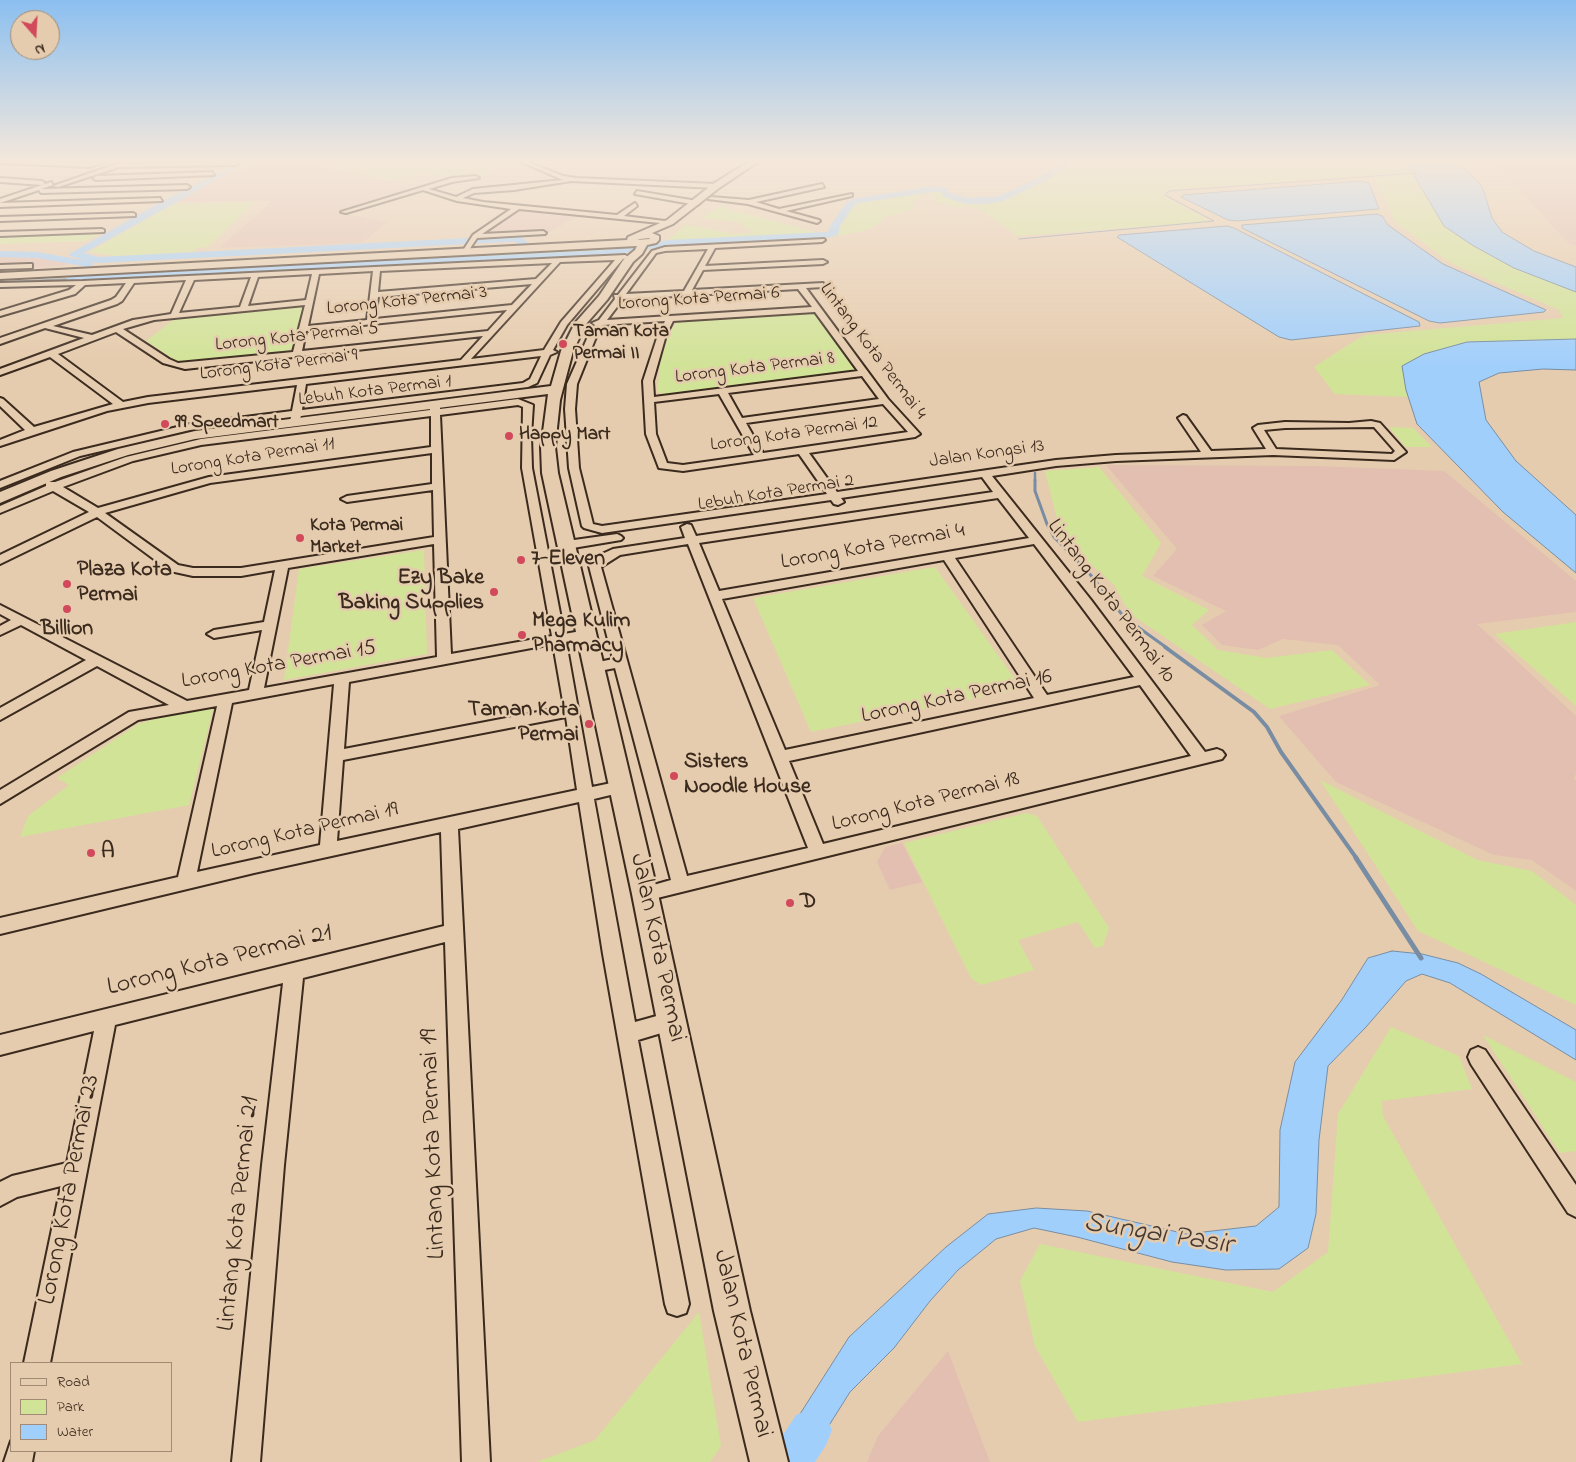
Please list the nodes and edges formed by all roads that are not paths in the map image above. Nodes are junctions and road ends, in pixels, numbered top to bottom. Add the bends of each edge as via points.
1 (488, 229) edge
2 (661, 229) edge
3 (666, 229) edge
4 (102, 231) dead end
5 (543, 233) dead end
6 (0, 234) edge
7 (822, 240) dead end
8 (471, 242) junction
9 (713, 246) junction
10 (640, 247) junction
11 (225, 260) junction
12 (558, 260) junction
13 (823, 262) dead end
14 (29, 266) dead end
15 (199, 266) junction
16 (0, 267) edge
17 (701, 268) junction
18 (377, 269) junction
19 (74, 270) junction
20 (316, 272) junction
21 (0, 274) edge
22 (255, 274) junction
23 (191, 278) junction
24 (131, 280) junction
25 (539, 281) junction
26 (83, 283) junction
27 (820, 285) dead end
28 (2, 286) edge
29 (801, 286) junction
30 (688, 292) junction
31 (374, 295) junction
32 (613, 297) junction
33 (308, 302) junction
34 (515, 307) junction
35 (243, 308) junction
36 (819, 309) junction
37 (0, 314) edge
38 (175, 314) junction
39 (670, 318) junction
40 (371, 322) junction
41 (590, 323) junction
42 (44, 326) junction
43 (117, 329) junction
44 (303, 329) junction
45 (491, 333) junction
46 (92, 338) junction
47 (0, 341) edge
48 (557, 352) junction
49 (51, 354) junction
50 (297, 354) junction
51 (464, 362) junction
52 (0, 372) edge
53 (865, 374) junction
54 (302, 381) junction
55 (555, 389) junction
56 (722, 391) junction
57 (477, 395) junction
58 (649, 400) junction
59 (886, 401) junction
60 (518, 402) joint
61 (2, 405) edge
62 (120, 405) junction
63 (436, 408) junction
64 (295, 418) junction
65 (1183, 418) dead end
66 (740, 421) junction
67 (32, 431) junction
68 (550, 434) junction
69 (526, 436) junction
70 (910, 436) joint
71 (0, 443) edge
72 (437, 449) junction
73 (803, 452) junction
74 (1273, 452) junction
75 (1208, 454) junction
76 (761, 458) junction
77 (987, 477) junction
78 (48, 483) junction
79 (0, 485) edge
80 (438, 486) junction
81 (1000, 494) junction
82 (0, 498) edge
83 (347, 499) dead end
84 (836, 500) junction
85 (0, 510) edge
86 (98, 513) junction
87 (690, 534) junction
88 (440, 540) junction
89 (1037, 540) junction
90 (567, 545) junction
91 (947, 556) junction
92 (0, 560) edge
93 (282, 566) junction
94 (595, 566) joint
95 (715, 596) junction
96 (0, 609) edge
97 (21, 620) junction
98 (270, 625) junction
99 (0, 631) edge
100 (214, 634) dead end
101 (587, 634) junction
102 (559, 640) junction
103 (97, 660) junction
104 (444, 660) junction
105 (621, 662) junction
106 (594, 667) junction
107 (342, 678) junction
108 (1143, 680) junction
109 (256, 693) junction
110 (226, 698) junction
111 (1043, 701) junction
112 (184, 706) junction
113 (572, 711) junction
114 (0, 715) edge
115 (336, 756) junction
116 (780, 757) junction
117 (1209, 757) joint
118 (621, 787) junction
119 (586, 794) junction
120 (0, 798) edge
121 (449, 824) junction
122 (328, 850) junction
123 (818, 852) junction
124 (186, 882) junction
125 (681, 886) junction
126 (645, 894) junction
127 (0, 926) edge
128 (454, 932) junction
129 (294, 972) junction
130 (107, 1018) junction
131 (671, 1021) junction
132 (627, 1034) junction
133 (0, 1045) edge
134 (1478, 1057) dead end
135 (74, 1172) junction
136 (0, 1196) edge
137 (1576, 1205) edge
138 (677, 1304) dead end
139 (37, 1362) edge
140 (246, 1462) edge
141 (476, 1462) edge
142 (769, 1462) edge

1 - 8 street
2 - 10 main road
3 - 10 main road
4 - 6 street
5 - 8 street
7 - 9 street
8 - 10 main road via 600,242
8 - 11 main road
9 - 17 street
9 - 32 street via 654,252
10 - 12 street
10 - 15 main road
10 - 32 main road, Jalan Kota Permai
10 - 48 street via 564,324
11 - 15 main road via 125,267
11 - 19 main road
12 - 18 street
12 - 25 street
13 - 17 street
14 - 16 street
15 - 19 main road
17 - 30 street
18 - 20 street
18 - 31 street
19 - 21 main road
20 - 22 street
20 - 33 street
22 - 23 street
22 - 35 street
23 - 24 street
23 - 38 street
24 - 26 street
24 - 42 street via 120,299
25 - 31 street
25 - 34 street
26 - 28 street
26 - 37 street via 72,292
27 - 29 street
29 - 30 street
29 - 36 street, Lintang Kota Permai 4
30 - 32 street
31 - 40 street
32 - 41 main road, Jalan Kota Permai
33 - 35 street
33 - 44 street
34 - 40 street, Lorong Kota Permai 3
34 - 45 street
35 - 38 street
36 - 39 street, Lorong Kota Permai 6
36 - 53 street, Lintang Kota Permai 4
38 - 43 street
39 - 41 street, Lorong Kota Permai 6
39 - 58 street via 648,381
40 - 44 street, Lorong Kota Permai 3
41 - 48 main road, Jalan Kota Permai
41 - 84 street via 572,384 570,409 574,468 588,526 602,530
42 - 46 street
42 - 47 street
43 - 46 street
43 - 50 street, Lorong Kota Permai 5 via 176,365
44 - 50 street
45 - 50 street, Lorong Kota Permai 5
45 - 51 street
46 - 49 street
48 - 51 street, Lorong Kota Permai 9
48 - 55 main road, Jalan Kota Permai
48 - 57 street, Lebuh Kota Permai 1 via 534,381
49 - 52 street
49 - 62 street
51 - 54 street, Lorong Kota Permai 9
53 - 56 street, Lorong Kota Permai 8
53 - 59 street, Lintang Kota Permai 4
54 - 62 street, Lorong Kota Permai 9
54 - 64 street
55 - 57 main road, Lebuh Kota Permai 1
55 - 68 main road, Jalan Kota Permai
56 - 58 street, Lorong Kota Permai 8
56 - 66 street
57 - 63 main road, Lebuh Kota Permai 1
57 - 64 street, Lebuh Kota Permai 1
58 - 76 street, Lorong Kota Permai 12 via 651,434 663,466 683,468
59 - 66 street
59 - 70 street, Lintang Kota Permai 4 via 915,434
60 - 63 street, Lebuh Kota Permai 1
60 - 69 street, Jalan Kota Permai via 528,405
61 - 67 street
62 - 67 street, Lorong Kota Permai 9
63 - 64 main road, Lebuh Kota Permai 1
63 - 72 street
63 - 78 street, Lebuh Kota Permai 1 via 201,442
64 - 78 main road, Lebuh Kota Permai 1 via 195,435 123,452
64 - 79 street, Lebuh Kota Permai 1 via 190,427 135,439 76,454
65 - 75 street
66 - 76 street
67 - 71 street, Lorong Kota Permai 9
68 - 69 street
68 - 90 main road, Jalan Kota Permai via 550,472
69 - 102 street, Jalan Kota Permai via 527,468
70 - 73 street, Lorong Kota Permai 12
72 - 80 street
72 - 86 street, Lorong Kota Permai 11 via 209,480 119,503
73 - 76 street, Lorong Kota Permai 12
73 - 84 street
74 - 74 street, Jalan Kongsi 13 via 1394,457 1401,452 1377,425 1372,424 1258,428
74 - 75 street, Jalan Kongsi 13
75 - 77 street, Jalan Kongsi 13 via 1075,461
77 - 81 street, Lintang Kota Permai 10
77 - 84 street, Lebuh Kota Permai 2
78 - 82 main road, Lebuh Kota Permai 1
78 - 85 street, Lebuh Kota Permai 1
78 - 86 street
80 - 83 street
80 - 88 street
81 - 87 street, Lebuh Kota Permai 2
81 - 89 street, Lintang Kota Permai 10
84 - 87 street, Lebuh Kota Permai 2
86 - 92 street, Lorong Kota Permai 11
86 - 93 street via 174,568 235,573
87 - 90 street, Lebuh Kota Permai 2
87 - 94 street, Lebuh Kota Permai 2 via 617,552
87 - 95 street
88 - 93 street
88 - 104 street
89 - 91 street, Lorong Kota Permai 4
89 - 108 street, Lintang Kota Permai 10
90 - 101 main road, Jalan Kota Permai
91 - 95 street, Lorong Kota Permai 4
91 - 111 street
93 - 98 street
94 - 105 street, Jalan Kota Permai
95 - 116 street
96 - 97 street
97 - 99 street
97 - 103 street
98 - 100 street
98 - 109 street
101 - 102 street, Lorong Kota Permai 15
101 - 106 main road, Jalan Kota Permai
102 - 104 street, Lorong Kota Permai 15
102 - 113 street, Jalan Kota Permai
103 - 112 street
103 - 114 street
104 - 107 street, Lorong Kota Permai 15
105 - 106 street
105 - 125 street, Jalan Kota Permai
106 - 118 main road, Jalan Kota Permai
107 - 109 street, Lorong Kota Permai 15
107 - 115 street
108 - 111 street, Lorong Kota Permai 16
108 - 117 street, Lintang Kota Permai 10
109 - 110 street, Lorong Kota Permai 15
110 - 112 street, Lorong Kota Permai 15
110 - 124 street
111 - 116 street, Lorong Kota Permai 16
112 - 120 street, Lorong Kota Permai 15 via 134,716
113 - 115 street
113 - 119 street, Jalan Kota Permai
115 - 122 street
116 - 123 street
117 - 123 street, Lorong Kota Permai 18
118 - 119 street, Lorong Kota Permai 19
118 - 126 main road, Jalan Kota Permai
119 - 121 street, Lorong Kota Permai 19
119 - 132 street, Jalan Kota Permai
121 - 122 street, Lorong Kota Permai 19
121 - 128 street, Lintang Kota Permai 19
122 - 124 street, Lorong Kota Permai 19
123 - 125 street, Lorong Kota Permai 18
124 - 127 street, Lorong Kota Permai 19
125 - 126 street, Lorong Kota Permai 18
126 - 131 main road, Jalan Kota Permai
128 - 129 street, Lorong Kota Permai 21
128 - 141 street, Lintang Kota Permai 19
129 - 130 street, Lorong Kota Permai 21
129 - 140 street, Lintang Kota Permai 21
130 - 133 street, Lorong Kota Permai 21
130 - 135 street, Lorong Kota Permai 23
131 - 132 street
131 - 142 main road, Jalan Kota Permai via 732,1312
132 - 138 street, Jalan Kota Permai
134 - 137 street
135 - 136 street via 12,1187
135 - 139 street, Lorong Kota Permai 23

